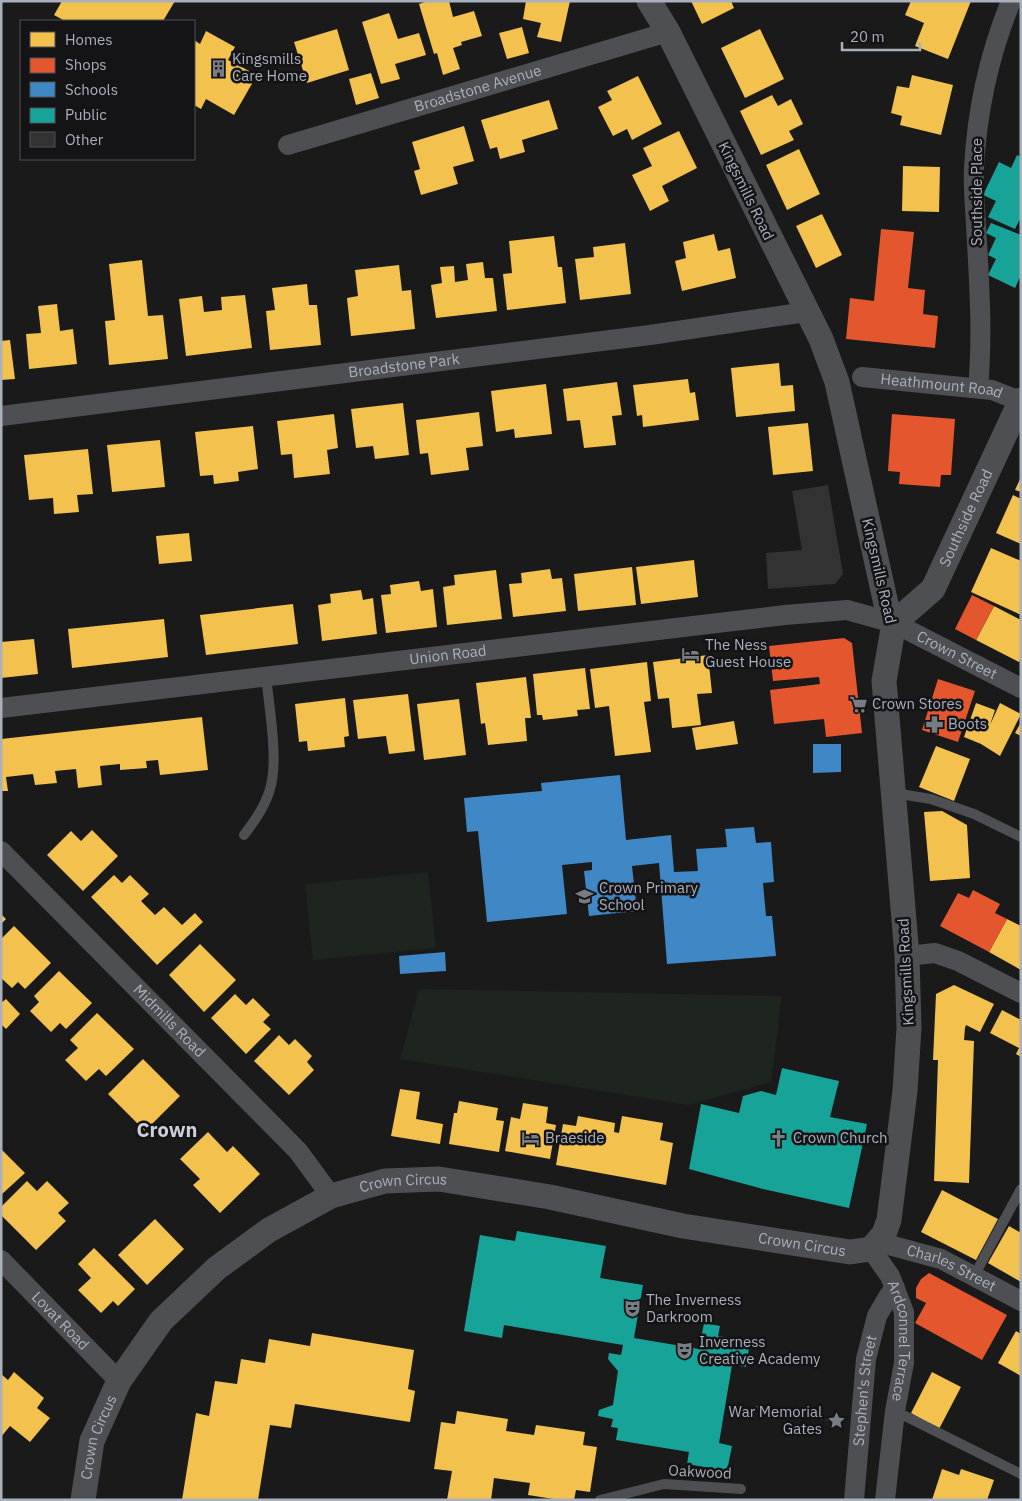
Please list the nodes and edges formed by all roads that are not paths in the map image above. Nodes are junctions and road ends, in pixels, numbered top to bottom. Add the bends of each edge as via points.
1 (649, 1) edge
2 (1011, 1) edge
3 (668, 32) junction
4 (288, 145) dead end
5 (806, 312) junction
6 (862, 378) dead end
7 (978, 388) junction
8 (1021, 400) edge
9 (1, 416) edge
10 (894, 623) junction
11 (266, 676) junction
12 (1021, 688) edge
13 (1, 708) edge
14 (893, 792) junction
15 (244, 835) dead end
16 (1021, 837) edge
17 (1, 850) edge
18 (907, 956) junction
19 (1021, 993) edge
20 (1021, 1189) edge
21 (331, 1196) junction
22 (875, 1245) junction
23 (1, 1260) edge
24 (974, 1276) junction
25 (895, 1288) junction
26 (1021, 1301) edge
27 (119, 1381) junction
28 (895, 1411) junction
29 (1021, 1474) edge
30 (741, 1488) dead end
31 (83, 1500) edge
32 (600, 1500) edge
33 (854, 1500) edge
34 (885, 1500) edge

1 - 3 street, Kingsmills Road
2 - 7 street, Southside Place via 988,69 974,169 980,308
3 - 4 street, Broadstone Avenue
3 - 5 street, Kingsmills Road
5 - 9 street, Broadstone Park
5 - 10 street, Kingsmills Road via 821,339 837,382 886,604
6 - 7 street, Heathmount Road
7 - 8 street, Heathmount Road
8 - 10 street, Southside Road via 933,589
10 - 11 street, Union Road via 847,610
10 - 12 street, Crown Street
10 - 14 street, Kingsmills Road via 884,681
11 - 13 street, Union Road
11 - 15 lane via 274,772 267,798
14 - 16 lane via 931,799 974,814
14 - 18 street, Kingsmills Road
17 - 21 street, Midmills Road via 298,1152
18 - 19 street via 935,952
18 - 22 street, Kingsmills Road via 909,1028 905,1091 889,1220
20 - 24 lane
21 - 22 street, Crown Circus via 385,1181 439,1180 550,1197 683,1226 827,1250 850,1252
21 - 27 street, Crown Circus via 269,1230 217,1268 161,1321
22 - 24 street, Charles Street via 930,1255
22 - 25 street, Ardconnel Terrace
23 - 27 street, Lovat Road
24 - 26 street, Charles Street
25 - 28 street, Ardconnel Terrace via 904,1312 904,1363
25 - 33 street, Stephen's Street via 877,1316 866,1359
27 - 31 street, Crown Circus via 92,1441
28 - 29 lane
28 - 34 street, Ardconnel Terrace
30 - 32 lane, Oakwood via 664,1484

